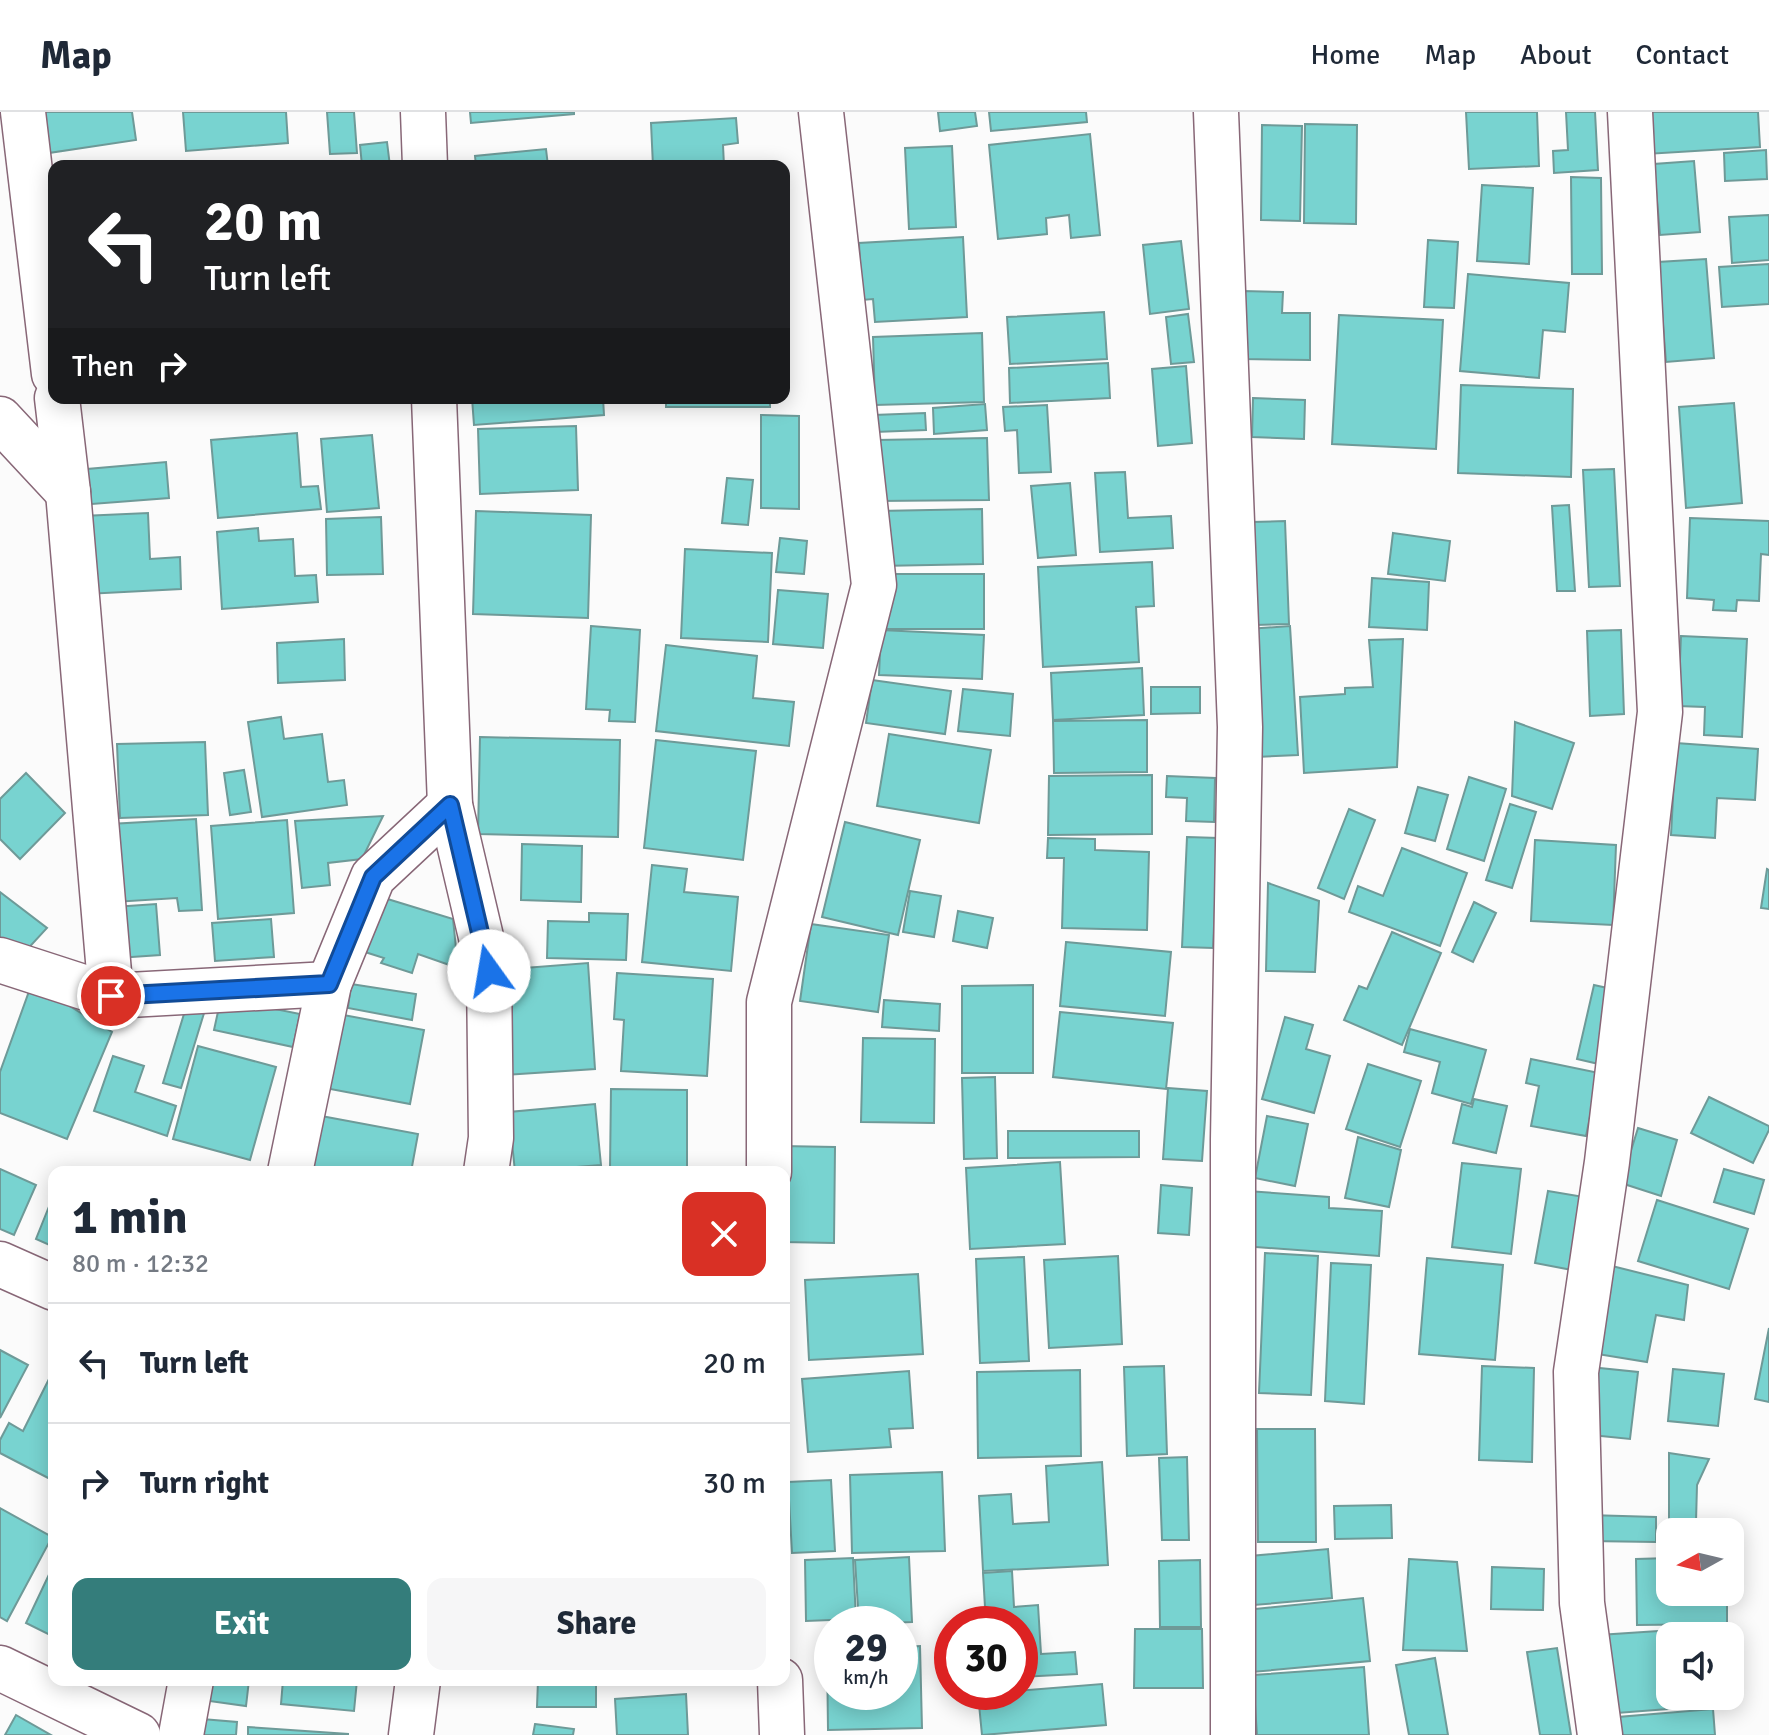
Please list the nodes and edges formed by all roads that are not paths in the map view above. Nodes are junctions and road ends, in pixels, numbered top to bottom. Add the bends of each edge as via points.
1 (23, 112) edge
2 (423, 112) edge
3 (821, 112) edge
4 (1216, 112) edge
5 (1630, 112) edge
6 (425, 160) edge
7 (48, 323) edge
8 (58, 404) edge
9 (434, 404) edge
10 (0, 419) edge
11 (68, 492) junction
12 (450, 805) junction
13 (0, 960) edge
14 (329, 984) junction
15 (111, 996) junction
16 (291, 1166) edge
17 (487, 1166) edge
18 (769, 1166) edge
19 (0, 1264) edge
20 (48, 1285) edge
21 (0, 1668) edge
22 (190, 1686) edge
23 (417, 1686) edge
24 (780, 1686) edge
25 (138, 1735) edge
26 (181, 1735) edge
27 (411, 1735) edge
28 (782, 1735) edge
29 (1233, 1735) edge
30 (1600, 1735) edge

1 - 7 street
2 - 6 street
3 - 18 street via 874,585 769,1002
4 - 29 street via 1240,727 1233,1140
5 - 30 street via 1660,712 1607,1162 1576,1372 1582,1603
8 - 11 street
9 - 12 street
10 - 11 street
11 - 15 street
12 - 14 street via 373,877
12 - 17 street via 489,971
13 - 15 street
14 - 15 street
14 - 16 street
19 - 20 street
21 - 25 street
22 - 26 street
23 - 27 street
24 - 28 street

